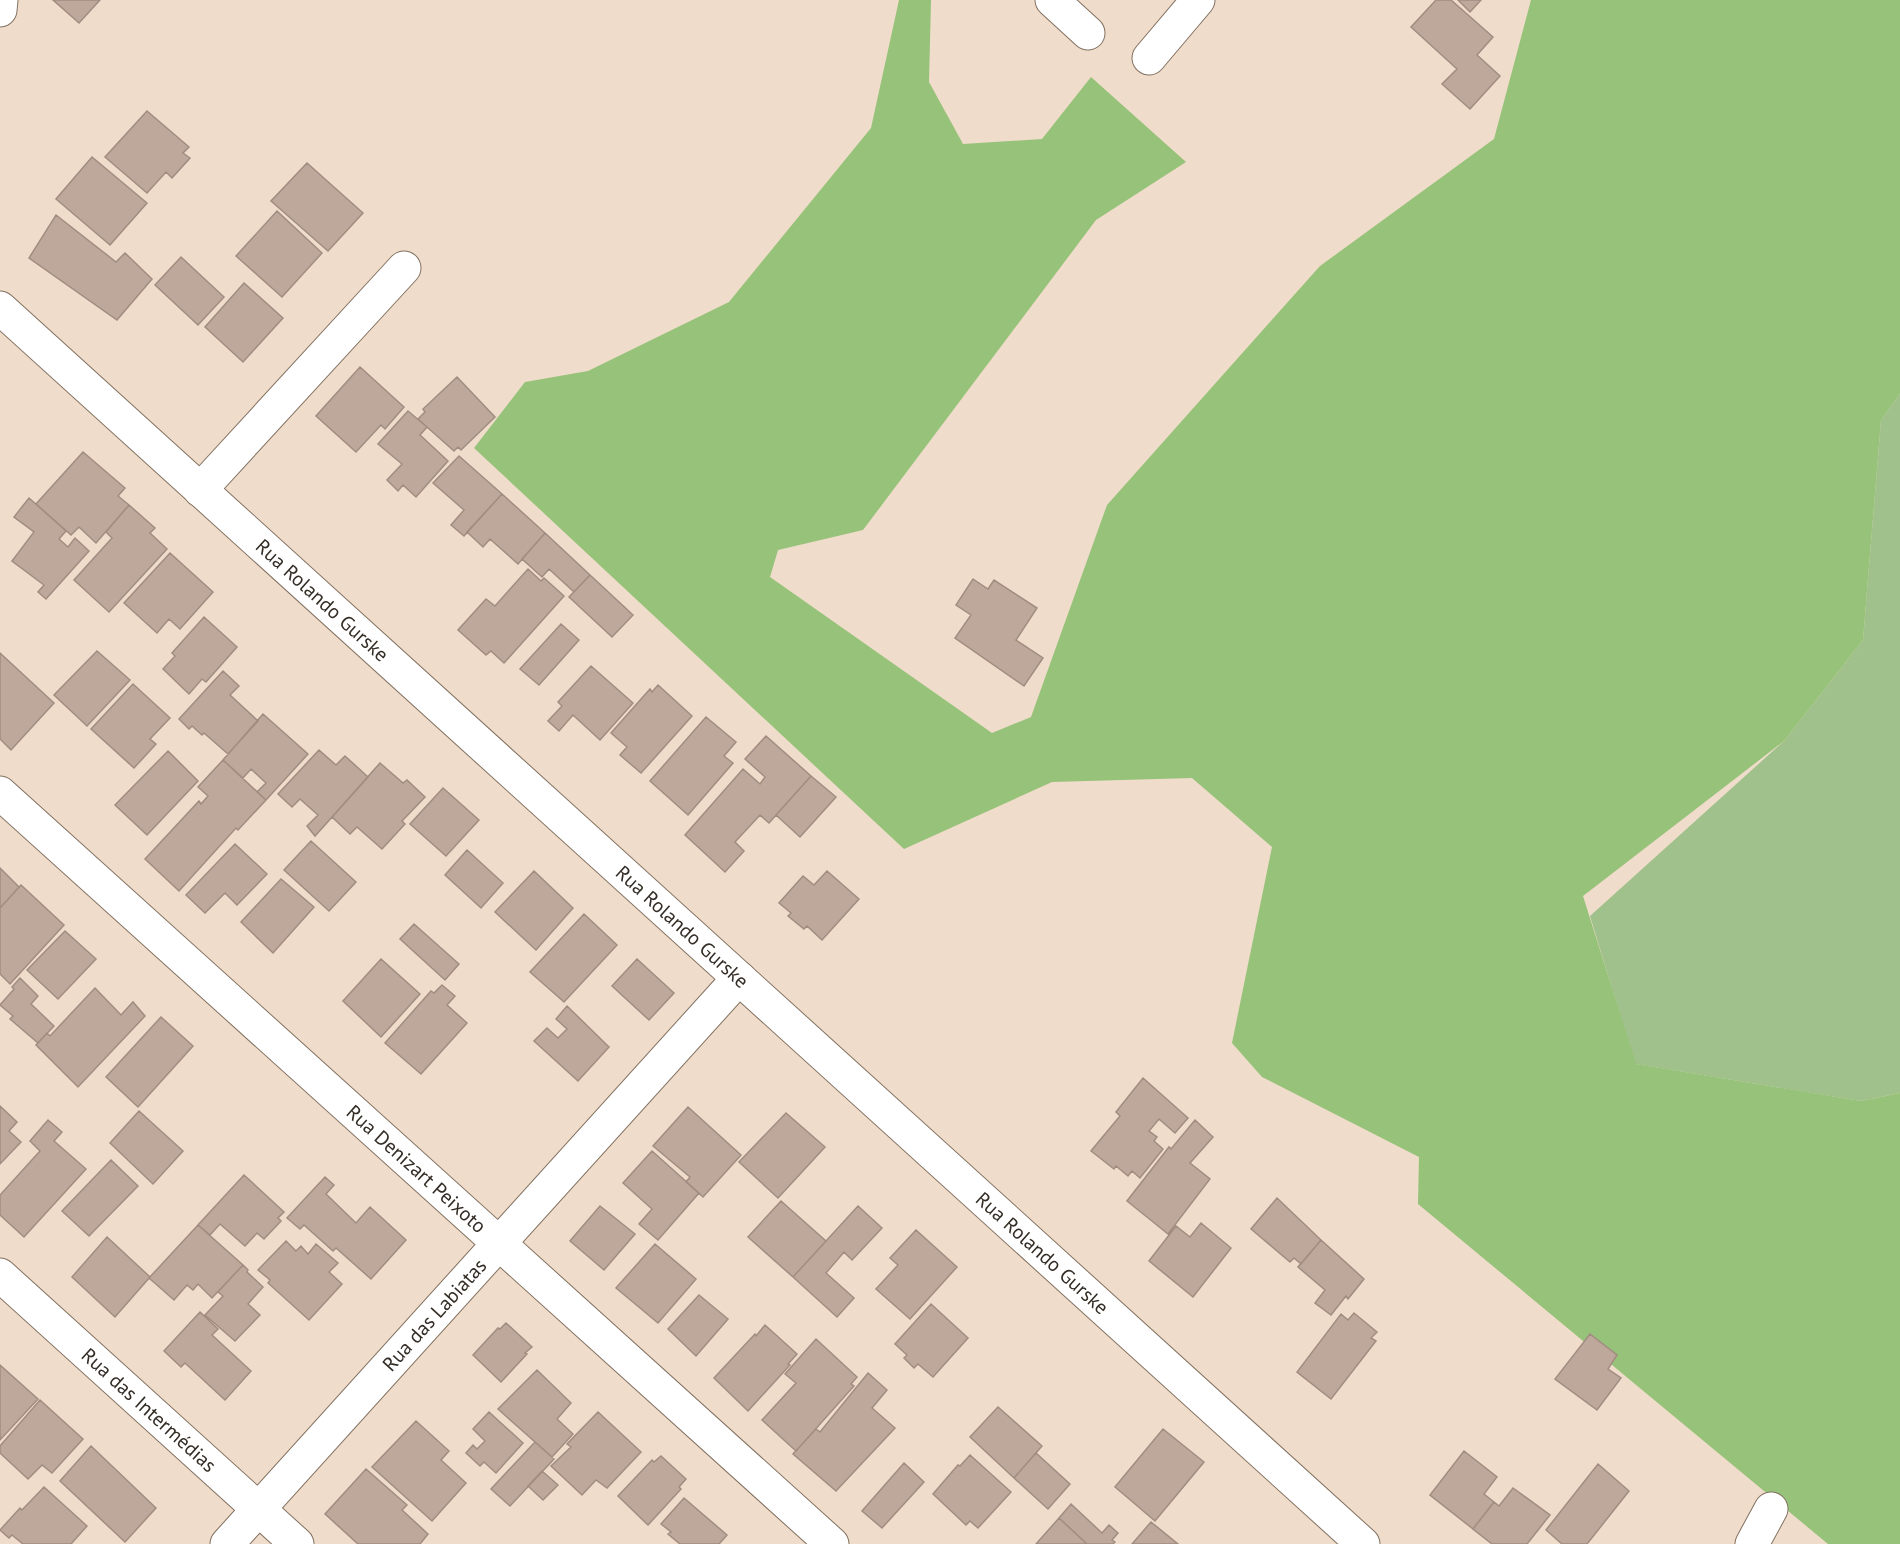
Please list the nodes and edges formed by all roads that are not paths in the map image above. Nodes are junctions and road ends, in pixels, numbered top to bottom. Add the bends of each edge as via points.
1 (2, 0) edge
2 (1052, 0) edge
3 (1197, 0) edge
4 (0, 10) edge
5 (1088, 33) dead end
6 (1149, 58) dead end
7 (404, 268) dead end
8 (0, 309) edge
9 (200, 490) junction
10 (0, 793) edge
11 (739, 978) junction
12 (499, 1243) junction
13 (0, 1275) edge
14 (259, 1509) junction
15 (1771, 1509) dead end
16 (227, 1544) edge
17 (297, 1544) edge
18 (832, 1544) edge
19 (1364, 1544) edge
20 (1752, 1544) edge

1 - 4 street
2 - 5 street
3 - 6 street
7 - 9 street
8 - 9 street, Rua Rolando Gurske
9 - 11 street, Rua Rolando Gurske
10 - 12 street, Rua Denizart Peixoto
11 - 12 street, Rua das Labiatas
11 - 19 street, Rua Rolando Gurske
12 - 14 street, Rua das Labiatas
12 - 18 street, Rua Denizart Peixoto
13 - 14 street, Rua das Intermédias
14 - 16 street, Rua das Labiatas
14 - 17 street, Rua das Intermédias
15 - 20 street

